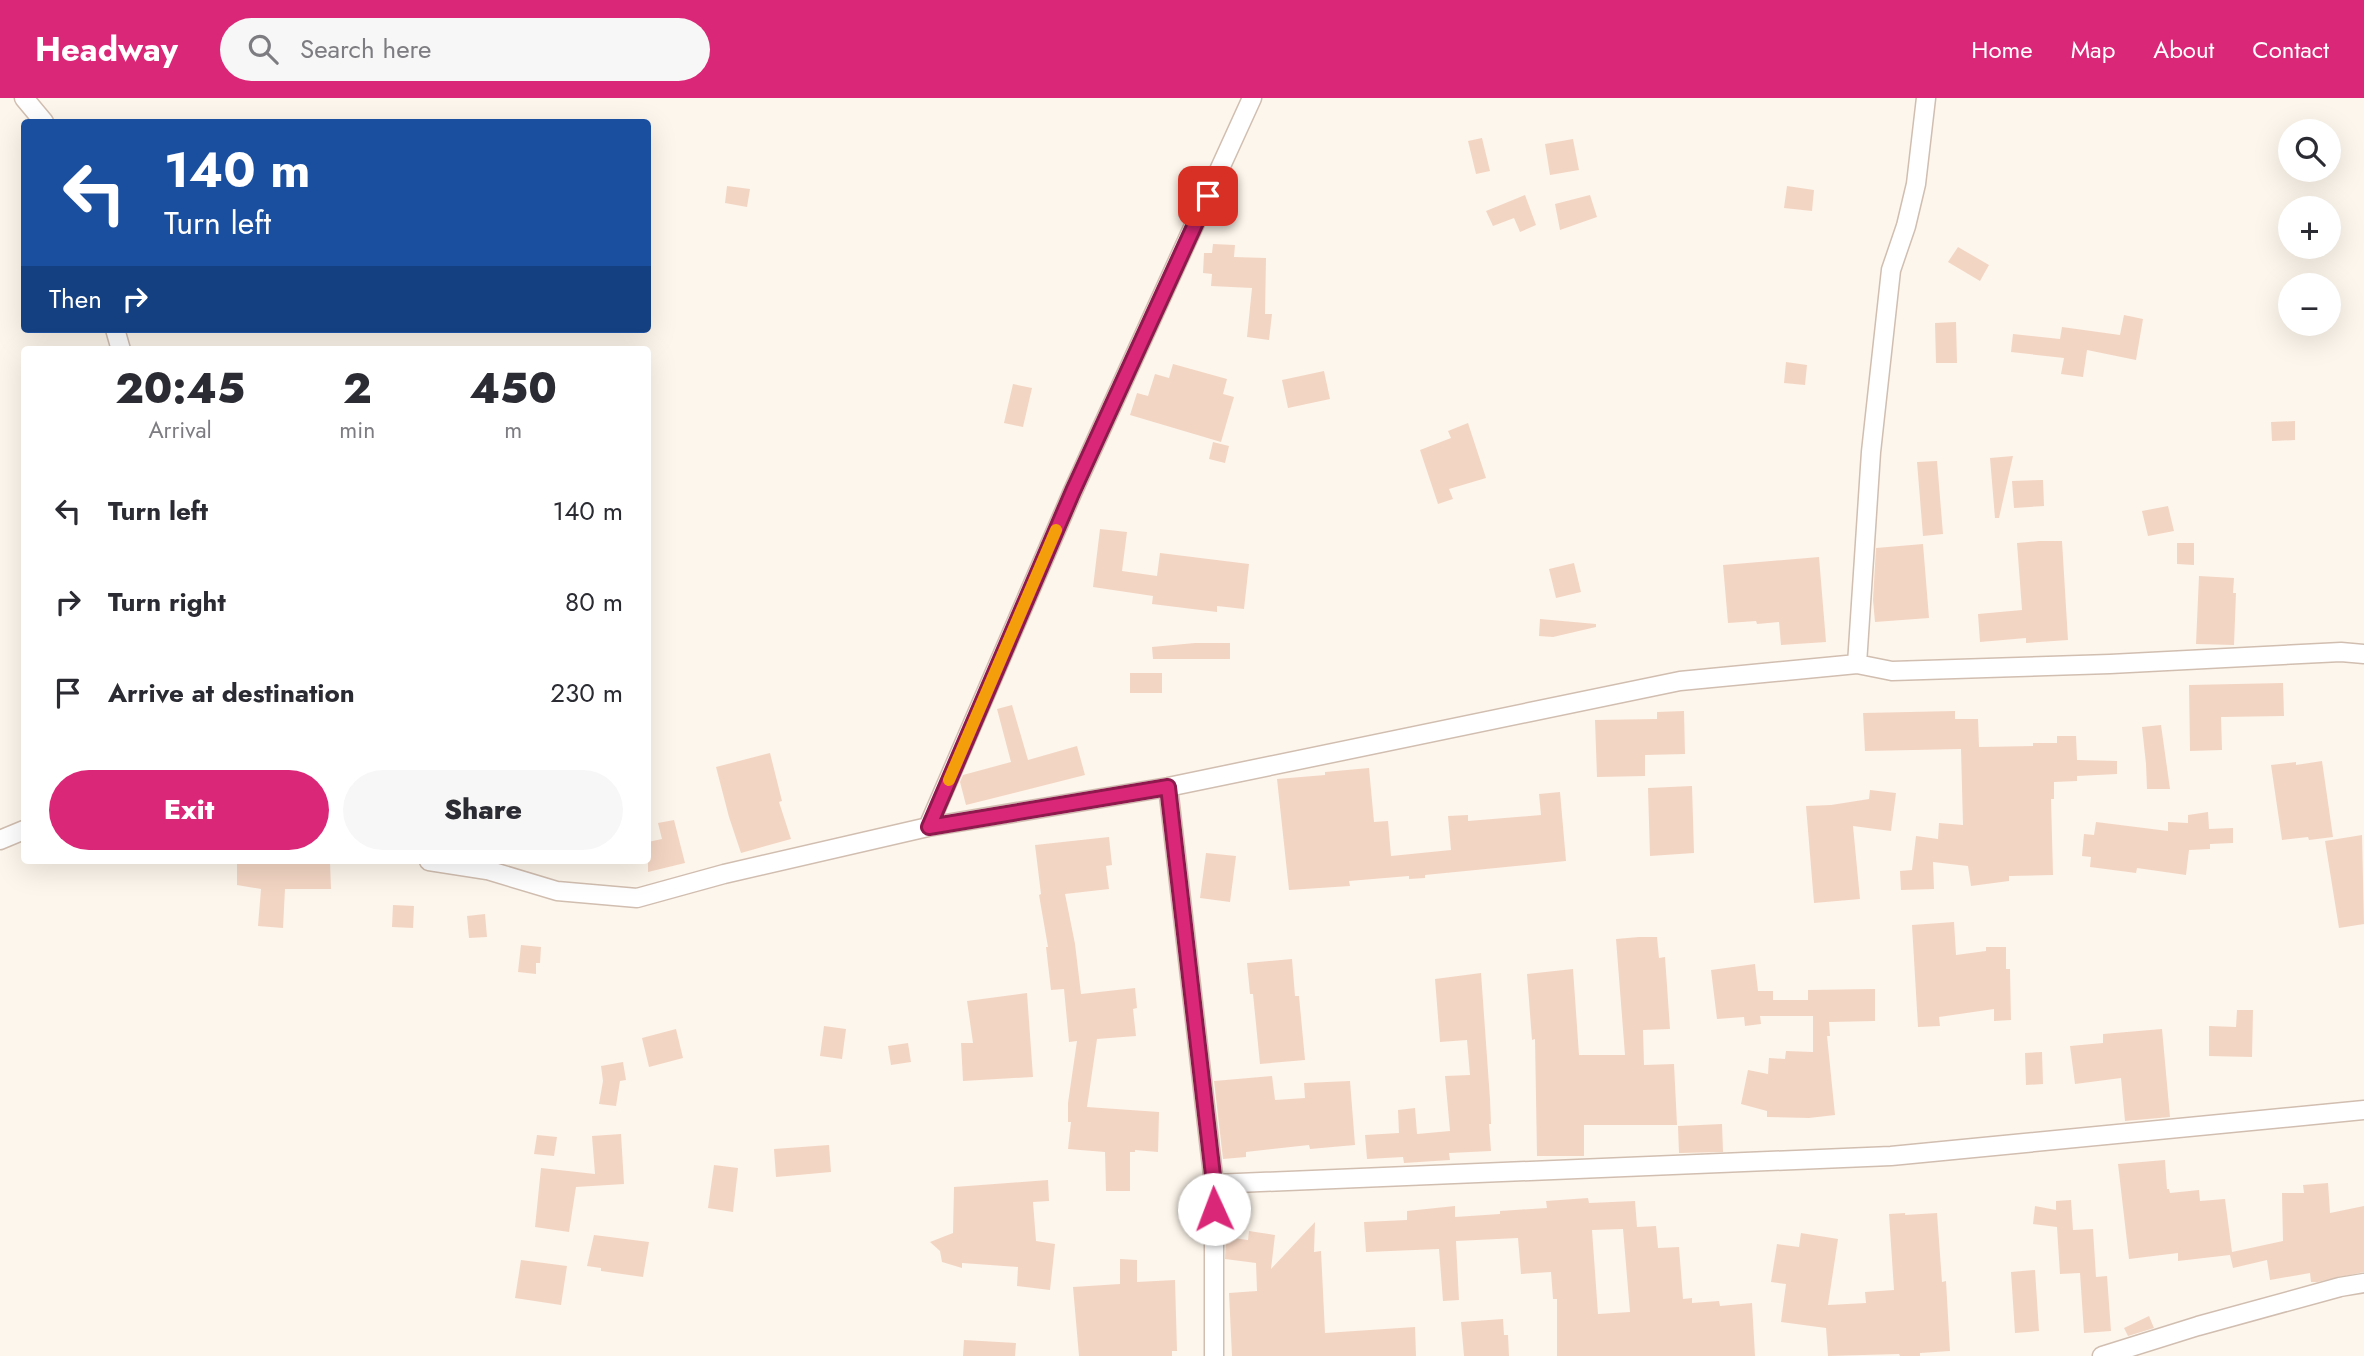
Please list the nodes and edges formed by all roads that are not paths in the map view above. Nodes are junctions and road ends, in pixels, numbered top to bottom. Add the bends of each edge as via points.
1 (23, 98) edge
2 (1252, 98) edge
3 (1926, 98) edge
4 (41, 119) edge
5 (2364, 654) edge
6 (1857, 664) junction
7 (1168, 787) junction
8 (929, 827) junction
9 (21, 831) edge
10 (0, 840) edge
11 (448, 864) edge
12 (2364, 1110) edge
13 (1214, 1184) junction
14 (2364, 1283) edge
15 (1214, 1356) edge
16 (2102, 1356) edge

1 - 4 street
2 - 8 street via 1073,491
3 - 6 street via 1916,184 1891,270 1871,452
5 - 6 street via 1892,671
6 - 7 street via 1680,681
7 - 8 street
7 - 13 street
8 - 11 street via 637,898 557,891 487,870
9 - 10 street
12 - 13 street via 1891,1156
13 - 15 street
14 - 16 street

